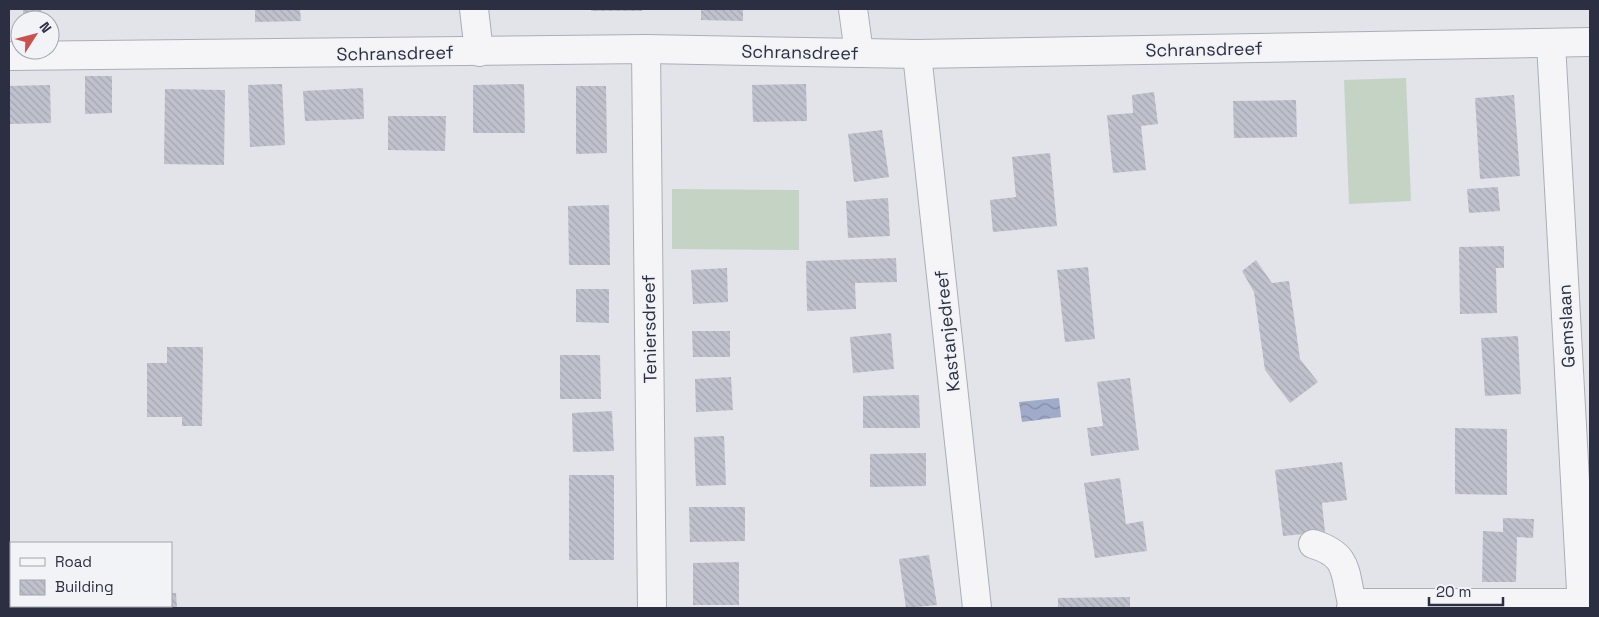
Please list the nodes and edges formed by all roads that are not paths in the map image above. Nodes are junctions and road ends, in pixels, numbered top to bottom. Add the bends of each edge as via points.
1 (474, 9) edge
2 (853, 9) edge
3 (1590, 42) edge
4 (1551, 43) junction
5 (646, 49) junction
6 (479, 52) junction
7 (859, 53) junction
8 (917, 54) junction
9 (9, 56) edge
10 (1313, 544) dead end
11 (1352, 606) edge
12 (1581, 606) edge
13 (652, 608) edge
14 (977, 608) edge

1 - 6 street
2 - 7 street
3 - 4 street, Schransdreef
4 - 8 street, Schransdreef
4 - 12 street, Gemslaan
5 - 6 street, Schransdreef
5 - 7 street, Schransdreef
5 - 13 street, Teniersdreef
6 - 9 street, Schransdreef
7 - 8 street, Schransdreef
8 - 14 street, Kastanjedreef
10 - 11 street via 1328,548 1341,558
11 - 12 street

